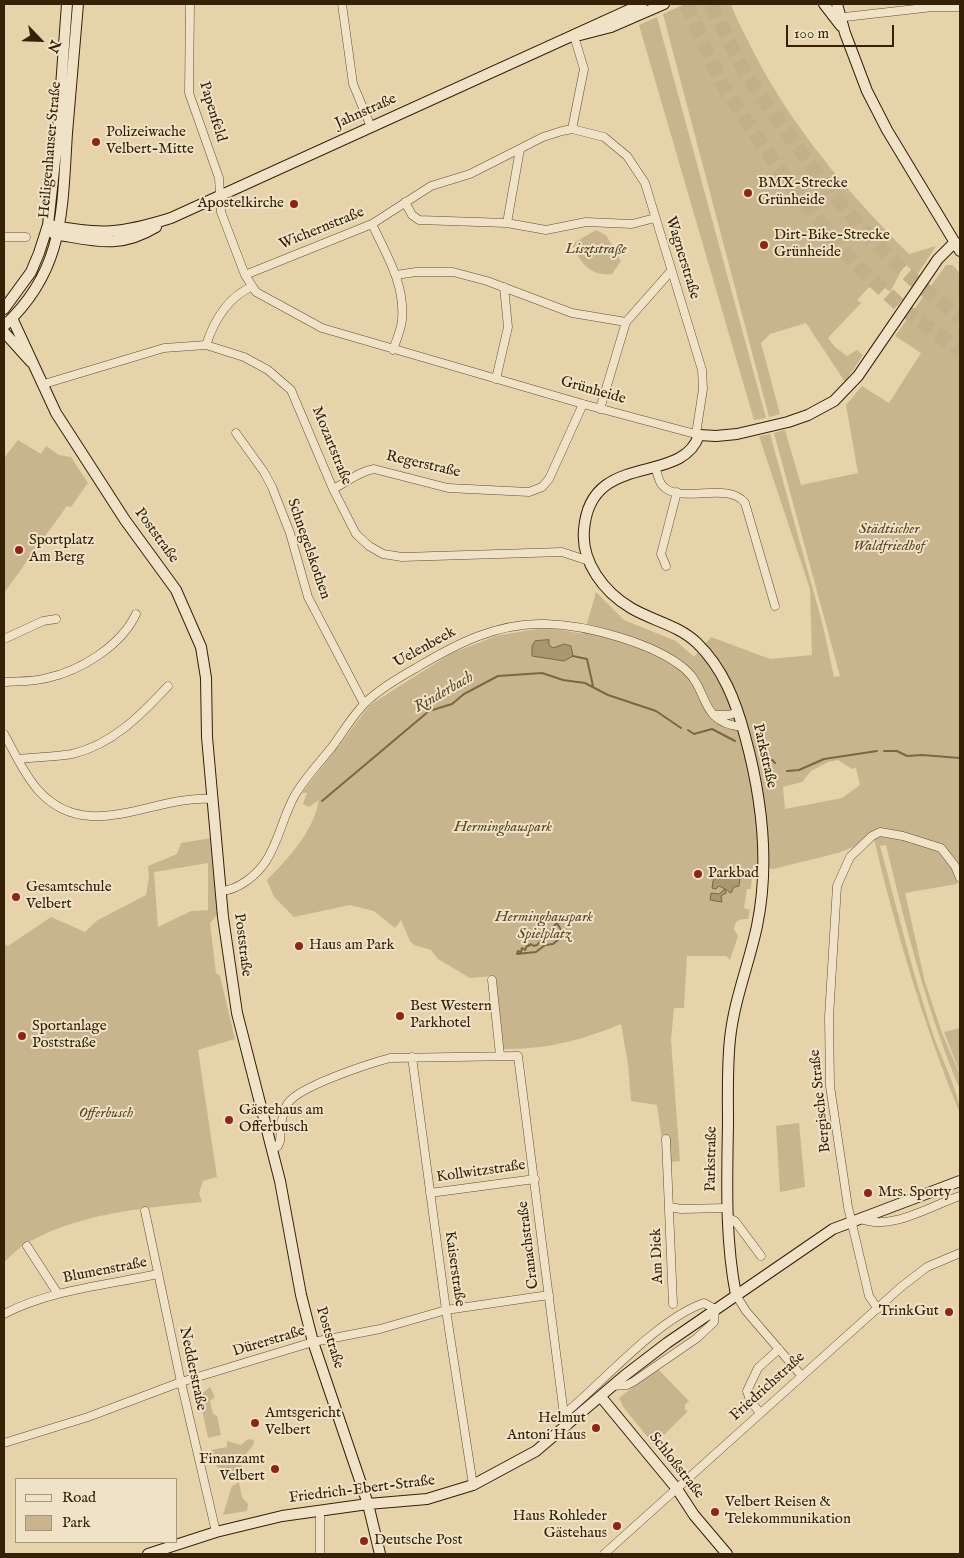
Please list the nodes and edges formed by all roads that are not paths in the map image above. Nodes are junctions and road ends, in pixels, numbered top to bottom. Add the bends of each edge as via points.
1 (66, 4) edge
2 (78, 4) edge
3 (190, 4) edge
4 (342, 4) edge
5 (664, 4) edge
6 (824, 4) edge
7 (838, 4) edge
8 (960, 7) edge
9 (639, 8) edge
10 (839, 17) junction
11 (574, 36) junction
12 (371, 127) junction
13 (572, 128) junction
14 (520, 149) junction
15 (219, 196) junction
16 (405, 202) junction
17 (655, 218) junction
18 (507, 223) junction
19 (372, 224) junction
20 (47, 229) junction
21 (59, 231) junction
22 (4, 237) edge
23 (26, 237) dead end
24 (957, 240) edge
25 (960, 251) edge
26 (671, 271) junction
27 (245, 275) junction
28 (396, 275) junction
29 (251, 287) junction
30 (504, 287) junction
31 (4, 309) edge
32 (12, 318) junction
33 (626, 322) junction
34 (4, 326) edge
35 (4, 332) edge
36 (206, 346) junction
37 (393, 350) junction
38 (37, 368) junction
39 (496, 379) junction
40 (44, 384) junction
41 (583, 404) junction
42 (600, 408) junction
43 (236, 433) dead end
44 (698, 435) junction
45 (655, 466) junction
46 (333, 489) junction
47 (677, 492) junction
48 (589, 561) junction
49 (666, 566) dead end
50 (775, 606) dead end
51 (136, 614) dead end
52 (56, 619) dead end
53 (4, 639) edge
54 (4, 682) edge
55 (168, 686) dead end
56 (364, 704) junction
57 (738, 712) junction
58 (714, 715) junction
59 (742, 727) junction
60 (4, 734) edge
61 (18, 759) junction
62 (213, 799) junction
63 (960, 878) edge
64 (220, 891) junction
65 (492, 980) dead end
66 (500, 1054) junction
67 (412, 1058) junction
68 (666, 1139) dead end
69 (273, 1149) junction
70 (535, 1179) junction
71 (960, 1181) edge
72 (430, 1193) junction
73 (960, 1196) edge
74 (670, 1207) junction
75 (145, 1211) dead end
76 (727, 1213) junction
77 (856, 1220) junction
78 (27, 1246) dead end
79 (960, 1253) edge
80 (761, 1256) dead end
81 (158, 1274) junction
82 (58, 1294) junction
83 (549, 1295) junction
84 (736, 1295) junction
85 (673, 1304) dead end
86 (715, 1308) junction
87 (878, 1309) junction
88 (446, 1310) junction
89 (4, 1314) edge
90 (313, 1342) junction
91 (780, 1349) junction
92 (627, 1356) junction
93 (801, 1375) junction
94 (624, 1376) junction
95 (181, 1382) junction
96 (612, 1386) junction
97 (601, 1397) junction
98 (760, 1412) junction
99 (566, 1422) junction
100 (4, 1443) edge
101 (473, 1485) junction
102 (677, 1489) junction
103 (368, 1504) junction
104 (320, 1510) junction
105 (216, 1532) junction
106 (148, 1554) edge
107 (320, 1554) edge
108 (380, 1554) edge
109 (604, 1554) edge
110 (727, 1554) edge

1 - 20 street, Heiligenhauser Straße via 57,142
2 - 21 street, Heiligenhauser Straße
3 - 15 street, Papenfeld via 188,88 219,178
4 - 12 street via 353,84
5 - 9 street, Jahnstraße
6 - 10 street
7 - 10 street
8 - 10 street
9 - 11 street, Jahnstraße via 611,27
10 - 24 street via 880,118
11 - 12 street, Jahnstraße
11 - 13 street via 584,69
12 - 15 street, Jahnstraße
13 - 14 street
13 - 17 street, Wagnerstraße via 604,137 627,156 644,182
14 - 16 street via 470,174 431,186
14 - 18 street
15 - 21 street, Jahnstraße via 171,218 112,233
15 - 27 street, Grünheide via 221,212
16 - 18 street via 412,216 419,220
16 - 19 street, Wichernstraße
17 - 18 street via 632,224 586,222 546,230
17 - 26 street, Wagnerstraße
19 - 27 street, Wichernstraße
19 - 28 street
20 - 21 street, Jahnstraße
20 - 31 street, Heiligenhauser Straße via 31,272
21 - 32 street, Heiligenhauser Straße via 47,268 33,294
22 - 23 street
24 - 25 street
24 - 44 street, Grünheide via 945,249 842,395 819,410 784,422 716,436
26 - 33 street
26 - 44 street, Wagnerstraße via 702,370
27 - 29 street, Grünheide
28 - 30 street via 422,271 452,272
28 - 37 street via 402,292 402,322
29 - 36 street via 242,291 219,315
29 - 37 street, Grünheide via 322,328
30 - 33 street via 572,313
30 - 39 street via 508,328
32 - 34 street, Heiligenhauser Straße
32 - 38 street, Poststraße
33 - 42 street
35 - 38 street, Poststraße
36 - 40 street, Mozartstraße via 164,348
36 - 46 street, Mozartstraße via 244,357 268,370 291,390
37 - 39 street, Grünheide
38 - 40 street, Poststraße
39 - 41 street, Grünheide
40 - 62 street, Poststraße via 60,420 125,520 176,590 194,630 205,661
41 - 42 street, Grünheide
41 - 46 street, Regerstraße via 549,479 542,487 529,492 448,488 374,469 364,470
42 - 44 street, Grünheide
43 - 56 street, Schnegelskothen via 272,487 290,533 308,597
44 - 45 street, Parkstraße via 696,443 686,454
45 - 47 street via 662,486
45 - 48 street, Parkstraße via 617,478 598,493 585,522 584,541
46 - 48 street, Mozartstraße via 356,534 369,546 391,557 562,552
47 - 49 street via 661,554
47 - 50 street via 718,493 741,498
48 - 57 street, Parkstraße via 604,586 617,598 696,642 713,660
51 - 54 street via 125,632 79,667 46,679
52 - 53 street via 43,621
55 - 61 street via 130,724 93,747 62,755
56 - 58 street, Uelenbeek via 387,685 460,643 491,632 547,624 615,635 679,664 694,680
56 - 64 street, Uelenbeek via 296,794 266,861 242,884 229,891
57 - 58 street
57 - 59 street, Parkstraße
58 - 59 street via 722,723
59 - 76 street, Parkstraße via 757,787 764,858 756,927 730,1038
60 - 61 street
61 - 62 street via 33,784 46,797 80,814 114,816 188,800
62 - 64 street, Poststraße
63 - 77 street, Bergische Straße via 941,848 880,832 850,857 837,886 828,1051 830,1086
64 - 69 street, Poststraße via 237,1013
65 - 66 street
66 - 67 street
66 - 70 street, Cranachstraße via 515,1054 520,1060
67 - 69 street via 374,1062 302,1091 286,1108 280,1141
67 - 72 street, Kaiserstraße
68 - 74 street, Am Diek
69 - 90 street, Poststraße via 300,1295
70 - 72 street, Kollwitzstraße
70 - 83 street, Cranachstraße
71 - 77 street, Friedrich-Ebert-Straße
72 - 88 street, Kaiserstraße
73 - 77 street, Friedrich-Ebert-Straße via 899,1219 872,1223
74 - 76 street, Am Diek
74 - 85 street, Am Diek
75 - 81 street, Nedderstraße
76 - 80 street
76 - 84 street, Parkstraße via 729,1260
77 - 84 street, Friedrich-Ebert-Straße via 832,1229
77 - 87 street, Bergische Straße via 869,1296
78 - 82 street, Blumenstraße
79 - 87 street, Friedrichstraße via 927,1267
81 - 82 street, Blumenstraße
81 - 95 street, Nedderstraße
82 - 89 street, Blumenstraße via 23,1304
83 - 88 street, Dürerstraße
83 - 99 street, Cranachstraße
84 - 86 street, Friedrich-Ebert-Straße
84 - 91 street
86 - 92 street, Friedrich-Ebert-Straße via 700,1305
86 - 94 street, Friedrich-Ebert-Straße
86 - 96 street via 714,1322 697,1338 633,1382
87 - 93 street, Friedrichstraße
88 - 90 street, Dürerstraße via 380,1329
88 - 101 street, Kaiserstraße
90 - 95 street, Dürerstraße
90 - 103 street, Poststraße
91 - 93 street
91 - 98 street via 758,1368 747,1392 747,1397
92 - 94 street
92 - 99 street, Friedrich-Ebert-Straße
93 - 98 street, Friedrichstraße
94 - 96 street, Friedrich-Ebert-Straße
95 - 100 street, Dürerstraße via 88,1417
95 - 105 street, Nedderstraße
96 - 97 street, Friedrich-Ebert-Straße
97 - 99 street, Friedrich-Ebert-Straße
97 - 102 street, Schloßstraße
98 - 102 street, Friedrichstraße
99 - 101 street, Friedrich-Ebert-Straße via 536,1451
101 - 103 street, Friedrich-Ebert-Straße via 442,1496
102 - 109 street, Friedrichstraße
102 - 110 street, Schloßstraße
103 - 104 street, Friedrich-Ebert-Straße
103 - 108 street, Poststraße
104 - 105 street, Friedrich-Ebert-Straße
104 - 107 street
105 - 106 street, Friedrich-Ebert-Straße

